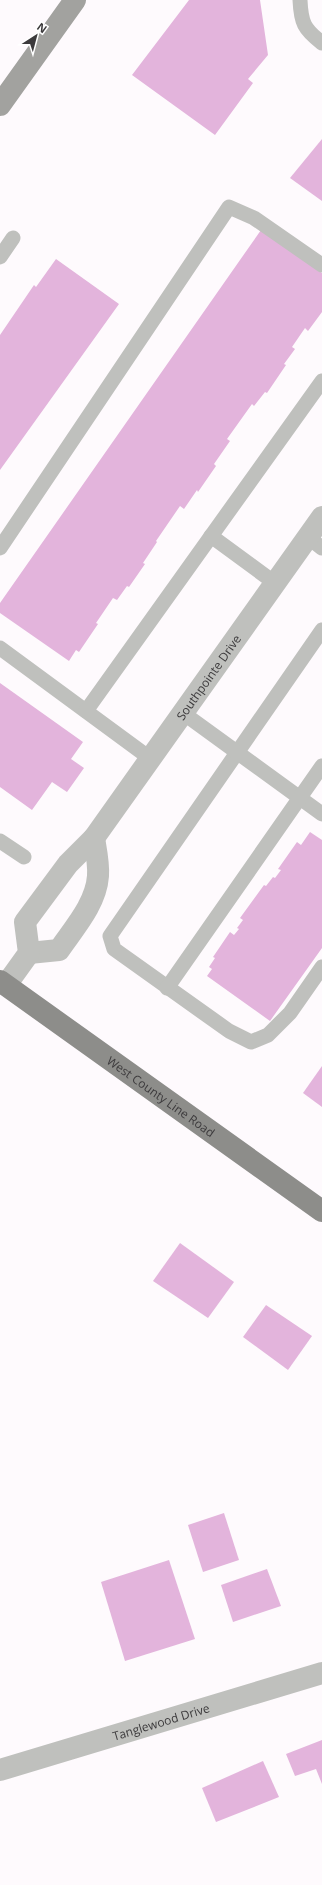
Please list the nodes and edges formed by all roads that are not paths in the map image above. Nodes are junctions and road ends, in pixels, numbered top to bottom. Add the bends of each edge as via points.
1 (75, 0) edge
2 (300, 0) edge
3 (322, 43) edge
4 (0, 105) edge
5 (13, 238) dead end
6 (0, 257) edge
7 (322, 265) edge
8 (322, 381) edge
9 (322, 517) edge
10 (211, 536) junction
11 (315, 542) edge
12 (0, 548) edge
13 (275, 583) junction
14 (322, 630) edge
15 (0, 648) edge
16 (86, 711) junction
17 (183, 713) junction
18 (236, 751) junction
19 (151, 759) junction
20 (322, 766) edge
21 (299, 798) junction
22 (322, 814) edge
23 (94, 838) junction
24 (0, 841) edge
25 (24, 857) dead end
26 (29, 953) junction
27 (322, 967) edge
28 (3, 983) edge
29 (167, 988) junction
30 (322, 1212) edge
31 (322, 1673) edge
32 (0, 1770) edge

1 - 4 street
2 - 3 lane via 301,18 309,33
5 - 6 lane
7 - 12 lane via 254,218 229,207
8 - 10 lane
9 - 11 street, Southpointe Drive
10 - 13 lane
10 - 16 lane
11 - 13 street, Southpointe Drive
13 - 17 street, Southpointe Drive
14 - 18 lane
15 - 16 lane
16 - 19 lane
17 - 18 lane
17 - 19 street, Southpointe Drive
18 - 21 lane
18 - 29 lane via 110,936 114,949
19 - 23 street, Southpointe Drive
20 - 21 lane
21 - 22 lane
21 - 29 lane
23 - 26 street, Southpointe Drive via 68,864 25,922
23 - 26 street via 98,875 95,892 88,907 59,950
24 - 25 lane
26 - 28 street
27 - 29 lane via 290,1013 268,1034 252,1042 229,1031
28 - 30 main road, West County Line Road
31 - 32 street, Tanglewood Drive

